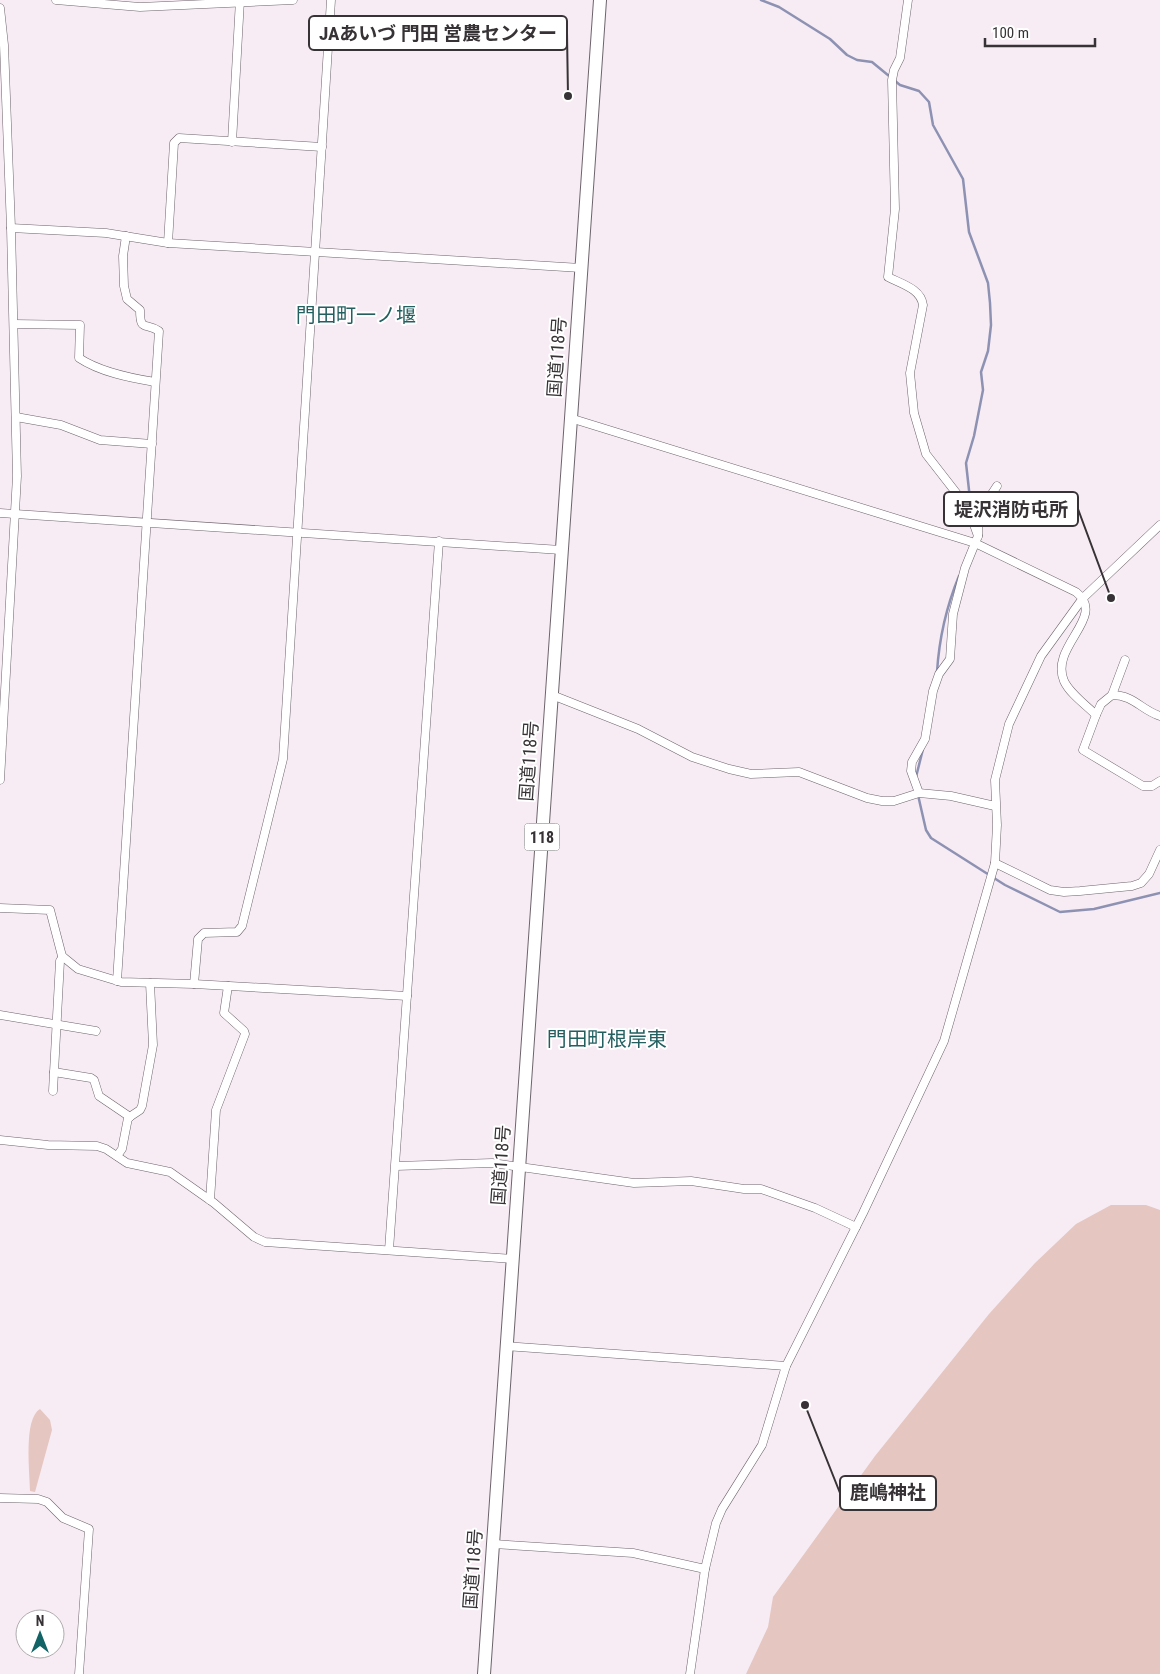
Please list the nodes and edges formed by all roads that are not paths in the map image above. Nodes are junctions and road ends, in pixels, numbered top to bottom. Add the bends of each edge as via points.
1 (56, 0) edge
2 (293, 0) edge
3 (331, 0) edge
4 (600, 0) edge
5 (908, 0) edge
6 (239, 1) edge
7 (0, 8) edge
8 (232, 142) junction
9 (322, 147) junction
10 (11, 228) junction
11 (126, 236) junction
12 (168, 243) junction
13 (315, 252) junction
14 (581, 268) junction
15 (14, 324) junction
16 (155, 382) junction
17 (16, 417) junction
18 (570, 418) junction
19 (152, 444) junction
20 (997, 486) dead end
21 (0, 513) edge
22 (15, 514) junction
23 (148, 523) junction
24 (1160, 525) edge
25 (298, 532) junction
26 (976, 539) junction
27 (439, 541) junction
28 (561, 550) junction
29 (1083, 598) junction
30 (1125, 660) dead end
31 (1112, 694) junction
32 (552, 695) junction
33 (1096, 715) junction
34 (1160, 716) edge
35 (1160, 779) edge
36 (0, 780) edge
37 (920, 793) junction
38 (995, 806) junction
39 (1160, 850) edge
40 (994, 862) junction
41 (0, 908) edge
42 (63, 957) junction
43 (116, 981) junction
44 (150, 983) junction
45 (194, 984) junction
46 (228, 986) junction
47 (407, 996) junction
48 (0, 1015) edge
49 (56, 1025) junction
50 (96, 1031) dead end
51 (54, 1072) junction
52 (53, 1091) dead end
53 (130, 1117) junction
54 (0, 1140) edge
55 (116, 1156) junction
56 (396, 1166) junction
57 (519, 1166) junction
58 (210, 1200) junction
59 (856, 1227) junction
60 (389, 1250) junction
61 (513, 1259) junction
62 (506, 1346) junction
63 (786, 1366) junction
64 (0, 1498) edge
65 (493, 1544) junction
66 (705, 1569) junction
67 (79, 1674) edge
68 (484, 1674) edge
69 (690, 1674) edge

1 - 6 street via 140,6
2 - 6 street
3 - 9 street
4 - 14 highway, 国道118号 / 118
5 - 26 street via 900,58 892,80 895,209 888,277 922,297 910,373 914,413 926,454 968,508
6 - 8 street
7 - 10 street
8 - 9 street
8 - 12 street via 179,138 174,143
9 - 13 street
10 - 11 street
10 - 15 street
11 - 12 street
11 - 16 street via 123,271 127,299 140,310 140,322 159,331
12 - 13 street
13 - 14 street
13 - 25 street
14 - 18 highway, 国道118号 / 118
15 - 16 street via 80,325 79,358 130,378
15 - 17 street
16 - 19 street
17 - 19 street via 61,424 100,440
17 - 22 street
18 - 26 street
18 - 28 highway, 国道118号 / 118
19 - 23 street
20 - 26 street via 978,515
21 - 22 street
22 - 23 street
22 - 36 street
23 - 25 street
23 - 43 street
24 - 29 street
25 - 27 street
25 - 45 street via 283,759 272,810 242,926 237,932 202,935 198,939
26 - 29 street
26 - 37 street via 954,614 950,659 939,674 925,739 912,762 911,771
27 - 28 street
27 - 47 street
28 - 32 highway, 国道118号 / 118
29 - 33 street via 1086,614 1064,652 1062,669 1068,688
29 - 38 street via 1041,656 1009,724 995,780
30 - 31 street
31 - 33 street via 1101,704
31 - 34 street via 1129,697 1150,713
32 - 37 street via 729,769 751,774 799,772 882,801 894,802
32 - 57 highway, 国道118号 / 118
33 - 35 street via 1083,750 1143,786 1152,786
37 - 38 street
38 - 40 street via 998,825
39 - 40 street via 1149,874 1141,882 1132,886 1080,891 1050,890
40 - 59 street via 944,1041
41 - 42 street via 50,910
42 - 43 street via 78,968
42 - 49 street via 60,961
43 - 44 street
44 - 45 street
44 - 53 street via 151,1059 142,1106
45 - 46 street
46 - 47 street
46 - 58 street via 224,1013 245,1034 216,1110
47 - 56 street
48 - 49 street
49 - 50 street
49 - 51 street
51 - 52 street
51 - 53 street via 91,1078 99,1096
53 - 55 street via 125,1125 122,1149
54 - 55 street via 97,1146
55 - 58 street via 127,1163 170,1172
56 - 57 street via 492,1163
56 - 60 street
57 - 59 street via 634,1183 691,1181 761,1189
57 - 61 highway, 国道118号 / 118
58 - 60 street via 254,1237 265,1242
59 - 63 street
60 - 61 street
61 - 62 highway, 国道118号 / 118
62 - 63 street
62 - 65 highway, 国道118号 / 118
63 - 66 street via 762,1445 722,1508
64 - 67 street via 47,1502 63,1518 89,1529
65 - 66 street via 633,1553
65 - 68 highway, 国道118号 / 118
66 - 69 street

